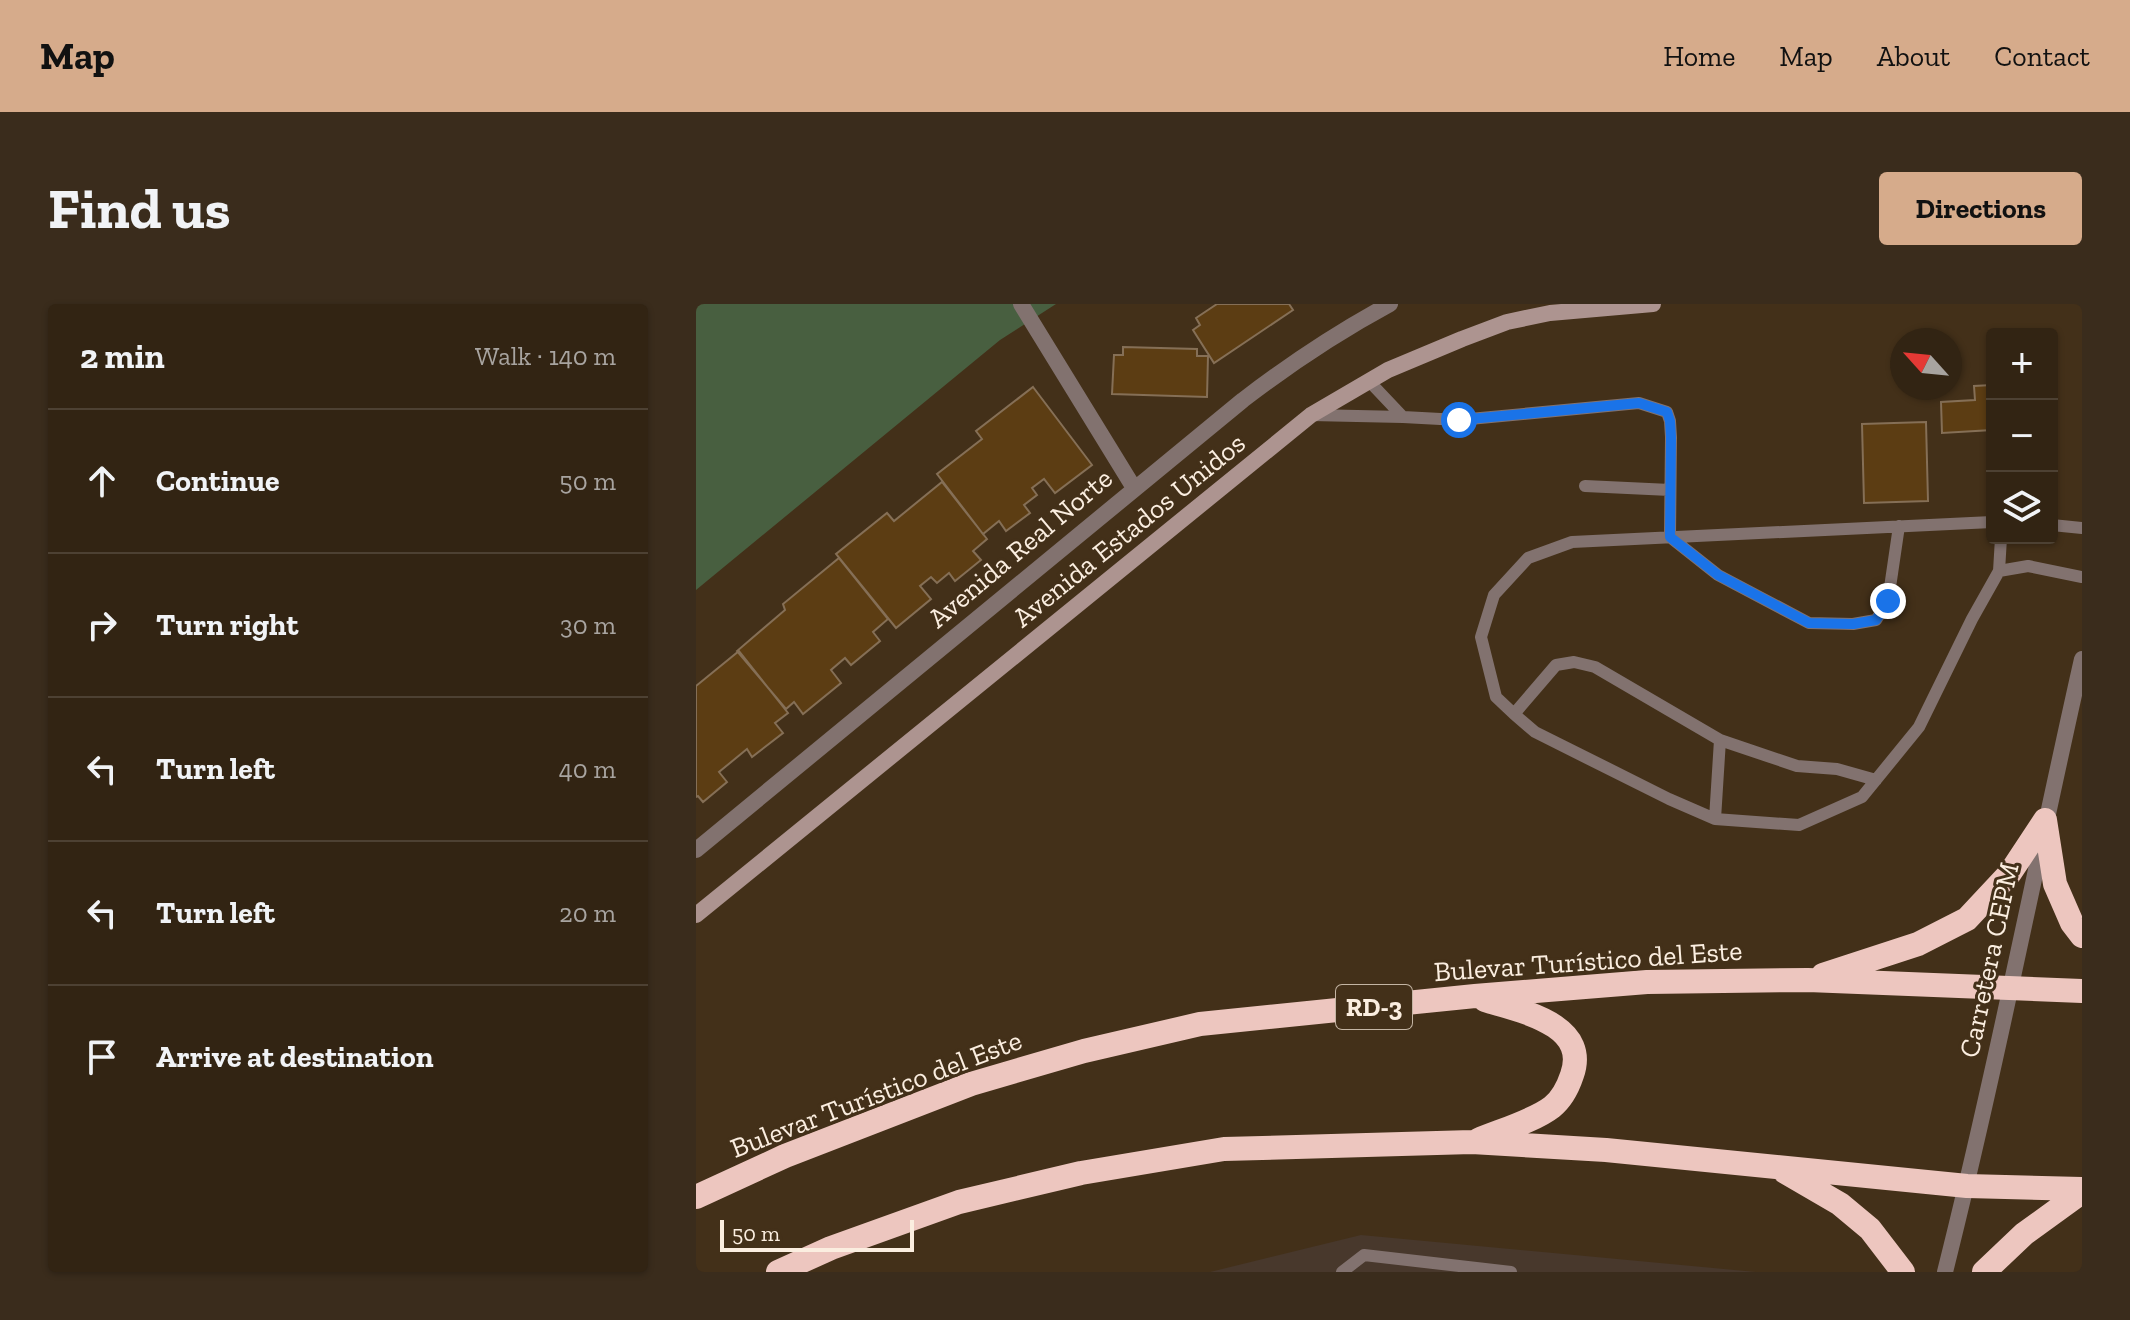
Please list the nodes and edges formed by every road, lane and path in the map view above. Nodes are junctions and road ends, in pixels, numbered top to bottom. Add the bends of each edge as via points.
1 (1021, 304) edge
2 (1390, 304) edge
3 (1653, 304) edge
4 (1368, 380) junction
5 (1311, 415) junction
6 (1403, 417) junction
7 (1585, 486) dead end
8 (1134, 488) junction
9 (1670, 490) junction
10 (1986, 522) edge
11 (1899, 526) junction
12 (2058, 526) edge
13 (2082, 528) edge
14 (1670, 537) junction
15 (2001, 544) edge
16 (1999, 571) junction
17 (2082, 577) edge
18 (2081, 668) edge
19 (1514, 714) junction
20 (1720, 740) junction
21 (1876, 780) junction
22 (1715, 819) junction
23 (2045, 820) junction
24 (696, 850) edge
25 (696, 915) edge
26 (2082, 936) edge
27 (1808, 980) junction
28 (2010, 988) junction
29 (2082, 991) edge
30 (1475, 996) junction
31 (1472, 1142) junction
32 (1780, 1168) junction
33 (1967, 1186) junction
34 (2082, 1191) edge
35 (696, 1197) edge
36 (778, 1272) edge
37 (1342, 1272) edge
38 (1502, 1272) edge
39 (1511, 1272) edge
40 (1903, 1272) edge
41 (1945, 1272) edge
42 (1984, 1272) edge

1 - 8 street
2 - 8 street, Avenida Real Norte via 1294,361
3 - 4 street, Avenida Estados Unidos via 1507,322
4 - 5 street, Avenida Estados Unidos
4 - 6 lane
5 - 6 lane
5 - 25 street, Avenida Estados Unidos
6 - 9 lane via 1459,420 1639,403 1667,412
7 - 9 lane
8 - 24 street, Avenida Real Norte
9 - 14 lane
10 - 11 lane
11 - 14 lane
11 - 14 lane via 1888,601 1876,620 1853,624 1809,623 1718,575
12 - 13 lane
14 - 19 lane via 1572,542 1528,558 1494,595 1481,637 1496,697
15 - 16 lane
16 - 17 lane via 2028,566
16 - 21 lane via 1919,727
18 - 23 street, Carretera CEPM
19 - 20 lane via 1556,665 1574,662 1595,667
19 - 22 lane via 1535,732
20 - 21 lane via 1797,766 1837,769
20 - 22 lane
21 - 22 lane via 1862,797 1799,825
23 - 26 highway via 2055,884
23 - 27 highway via 2010,873 1967,919 1918,944
23 - 28 street, Carretera CEPM
27 - 28 highway, Bulevar Turístico del Este / RD-3
27 - 30 highway, Bulevar Turístico del Este / RD-3 via 1647,982
28 - 29 highway, Bulevar Turístico del Este / RD-3
28 - 33 street, Carretera CEPM
30 - 31 highway via 1553,1024 1575,1052 1575,1068 1552,1107
30 - 35 highway, Bulevar Turístico del Este / RD-3 via 1200,1024 1084,1051 971,1084 785,1156
31 - 32 highway
31 - 36 highway via 1224,1149 1081,1173 959,1202
32 - 33 highway
32 - 40 highway via 1870,1229
33 - 34 highway
33 - 41 street, Carretera CEPM
34 - 42 highway
37 - 38 lane via 1364,1255
38 - 39 lane

